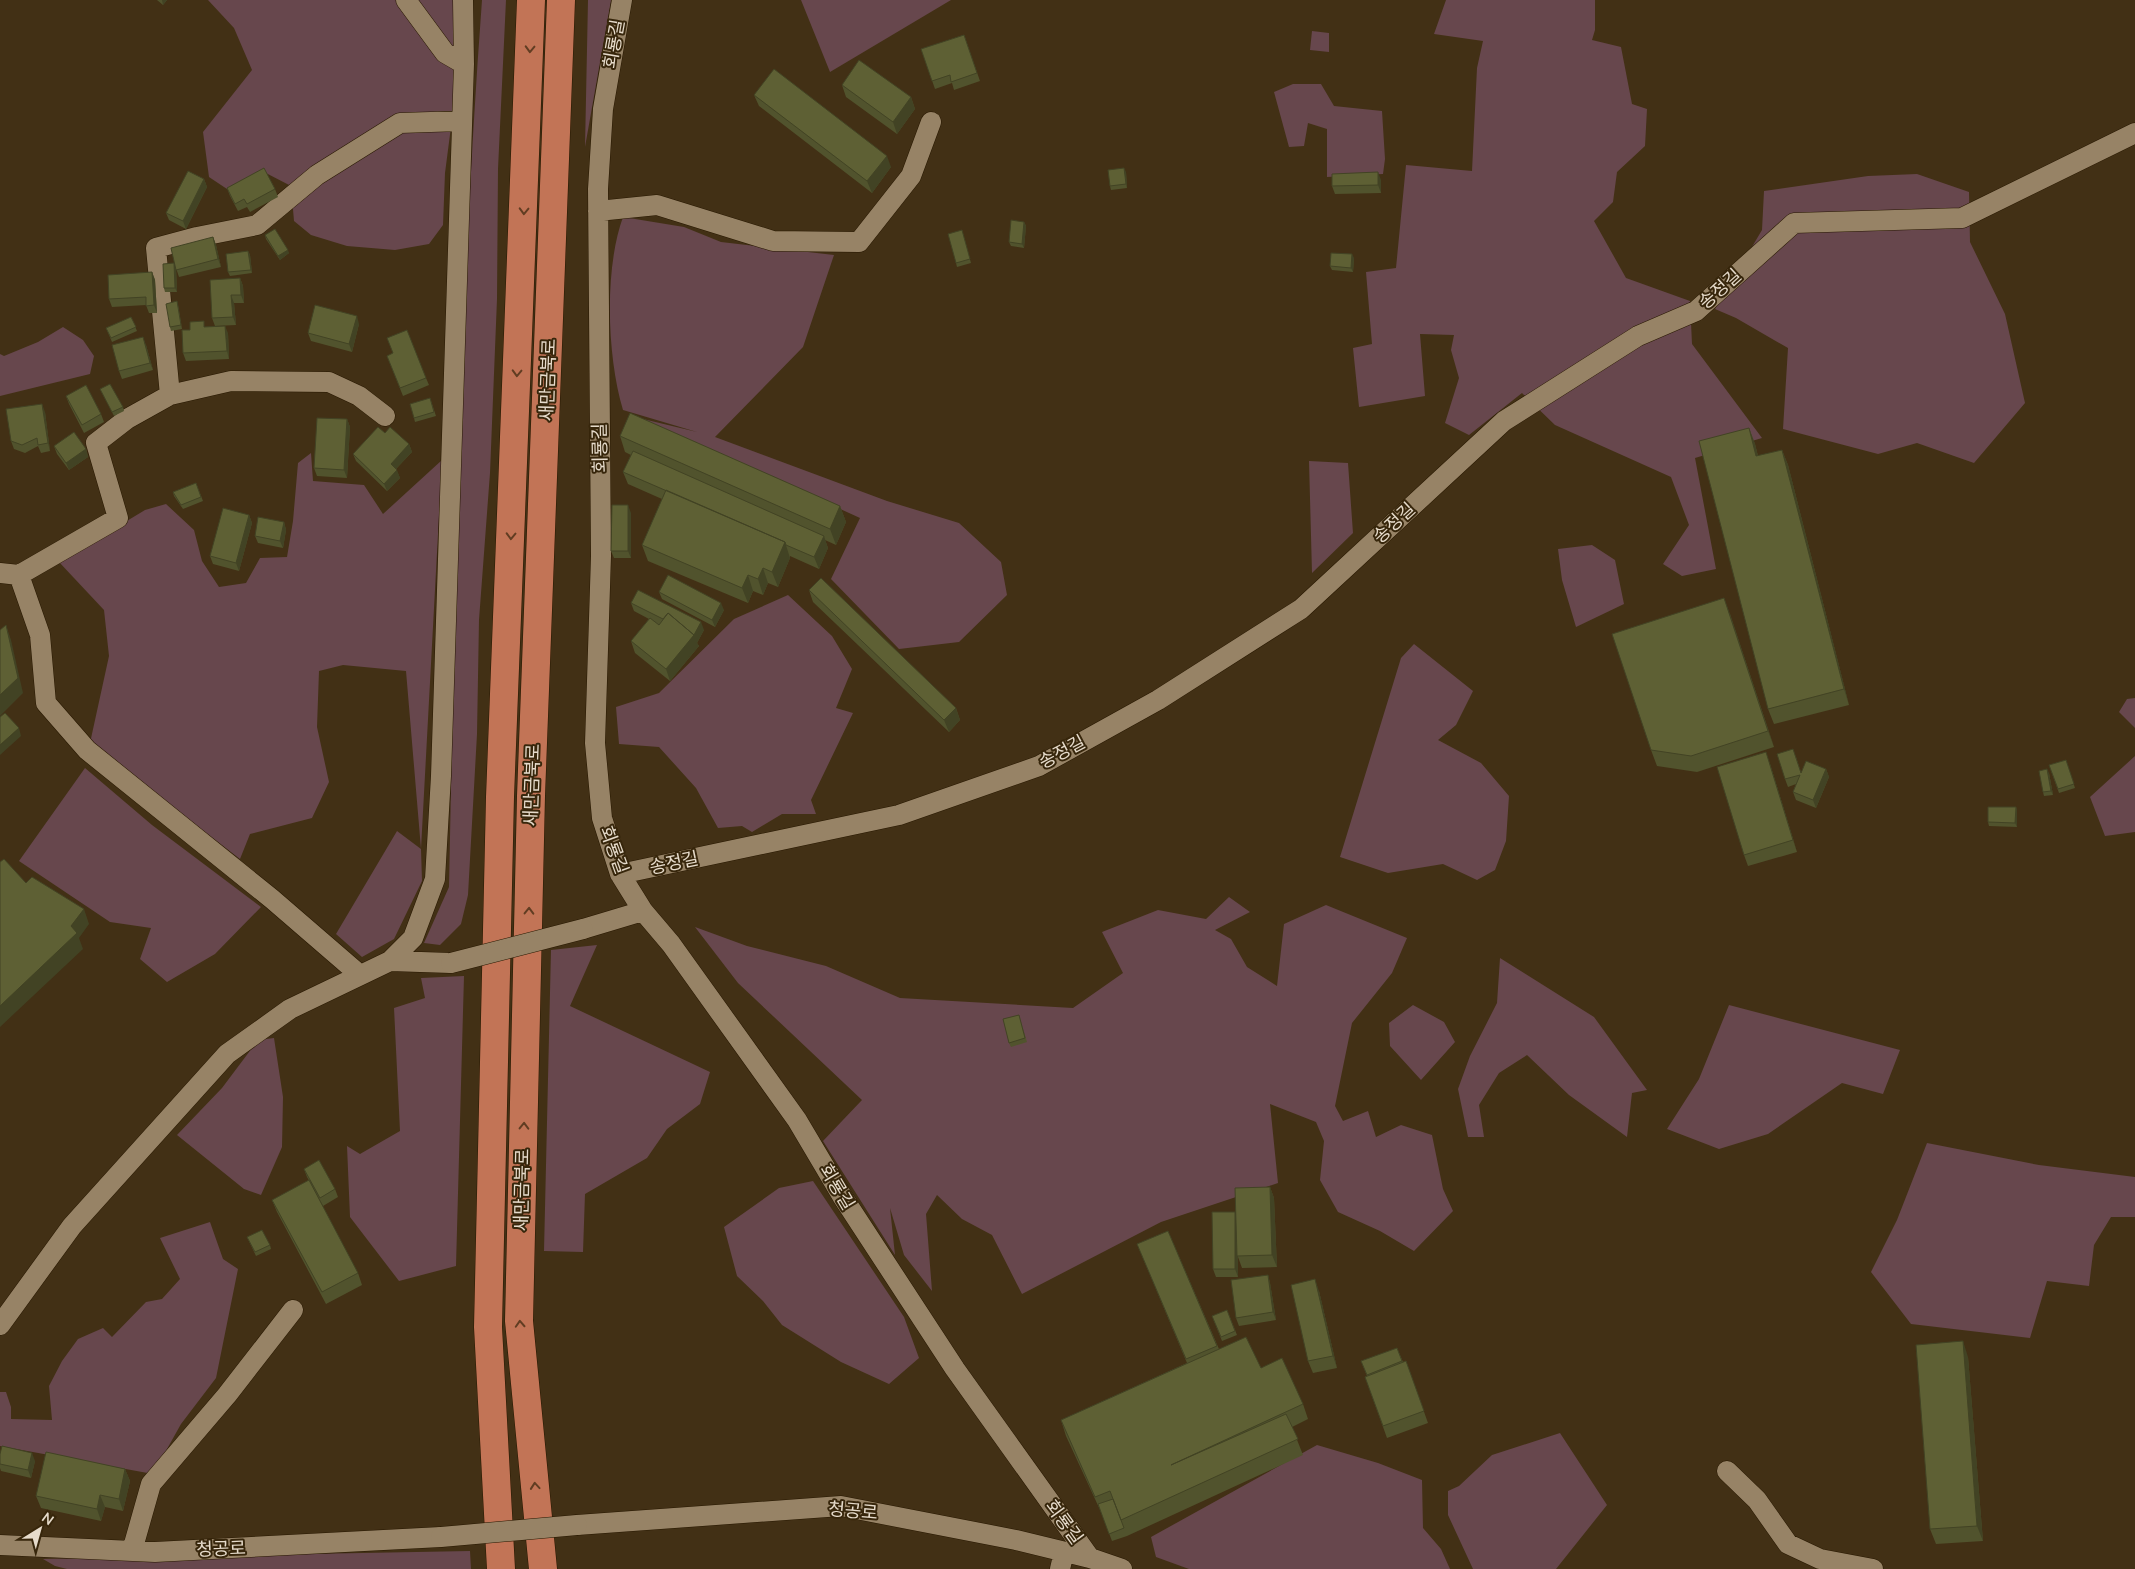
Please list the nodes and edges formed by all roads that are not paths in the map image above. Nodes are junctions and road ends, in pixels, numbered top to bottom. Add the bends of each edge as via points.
1 (406, 0) edge
2 (462, 0) edge
3 (532, 0) edge
4 (561, 0) edge
5 (622, 0) edge
6 (464, 64) junction
7 (461, 121) junction
8 (931, 122) dead end
9 (2135, 133) edge
10 (598, 211) junction
11 (170, 395) junction
12 (385, 416) dead end
13 (9, 574) edge
14 (620, 874) junction
15 (643, 911) junction
16 (390, 961) junction
17 (360, 975) junction
18 (293, 1310) dead end
19 (0, 1325) edge
20 (1727, 1470) dead end
21 (0, 1546) edge
22 (132, 1551) junction
23 (1090, 1558) junction
24 (1062, 1560) edge
25 (501, 1569) edge
26 (543, 1569) edge
27 (1122, 1569) edge
28 (1873, 1569) edge

1 - 6 street via 445,53
2 - 6 street
3 -> 25 highway, 새만금북로 via 500,797 488,1327
26 -> 4 highway, 새만금북로 via 519,1321 531,796
5 - 10 street, 회룡길 via 603,109
6 - 7 street
7 - 11 street via 400,123 317,175 257,225 156,248
7 - 16 street via 435,879 413,938
8 - 10 street via 911,176 859,242 773,240 657,205
9 - 14 street, 송정길 via 1962,218 1794,223 1696,312 1638,336 1504,421 1301,609 1158,700 1039,766 899,815
10 - 14 street, 회룡길 via 601,556 595,743 602,818
11 - 12 street via 231,381 329,382 359,396
11 - 13 street via 127,419 96,443 118,518
13 - 17 street via 40,635 46,703 87,750 272,899
14 - 15 street, 회룡길
15 - 16 street, bridge via 451,963
15 - 23 street, 회룡길 via 671,944 797,1120 842,1196 955,1369
16 - 17 street
17 - 19 street via 290,1009 227,1054 72,1226
18 - 22 street via 227,1395 151,1484
20 - 28 street via 1757,1500 1788,1544 1820,1559
21 - 22 street, 청공로
22 - 24 street, 청공로, bridge via 264,1548 441,1537 841,1506 922,1520
23 - 24 street, 청공로
23 - 27 street, 청공로

